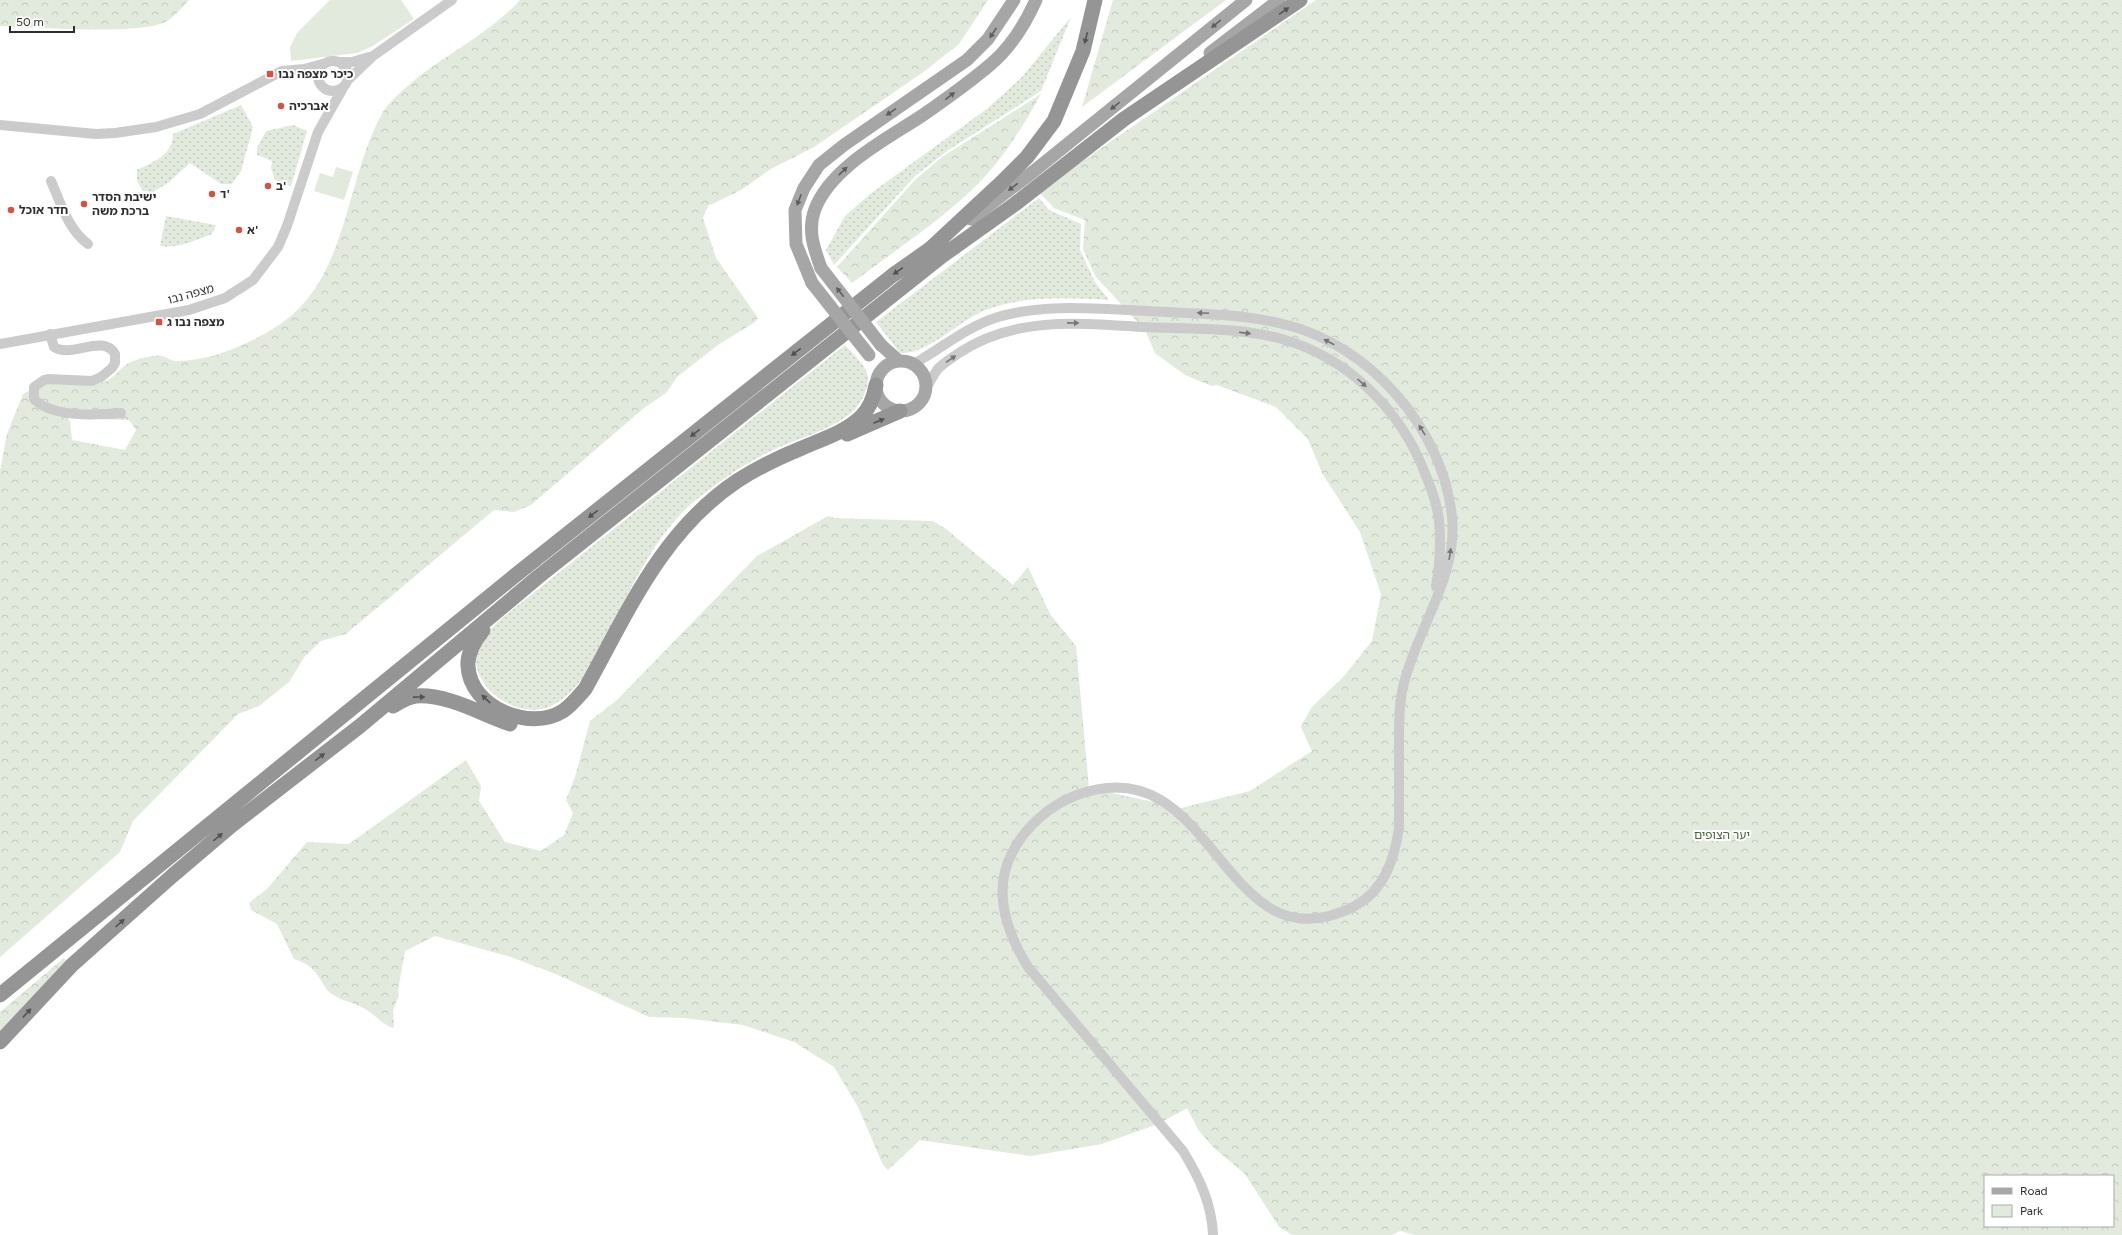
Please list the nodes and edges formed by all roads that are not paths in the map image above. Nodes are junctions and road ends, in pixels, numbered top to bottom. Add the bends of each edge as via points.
1 (452, 0) edge
2 (1014, 0) edge
3 (1036, 0) edge
4 (1095, 0) edge
5 (1246, 0) edge
6 (1279, 0) edge
7 (1300, 0) edge
8 (376, 54) junction
9 (331, 62) junction
10 (292, 70) junction
11 (345, 84) junction
12 (323, 86) junction
13 (328, 116) junction
14 (1124, 119) junction
15 (0, 124) edge
16 (51, 181) dead end
17 (88, 244) dead end
18 (930, 249) junction
19 (50, 334) junction
20 (0, 344) edge
21 (902, 361) junction
22 (877, 380) junction
23 (926, 388) junction
24 (900, 411) junction
25 (121, 414) dead end
26 (802, 448) junction
27 (538, 578) junction
28 (1428, 617) junction
29 (623, 621) junction
30 (360, 726) junction
31 (0, 995) edge
32 (0, 1042) edge
33 (1213, 1235) edge

1 - 8 street, מצפה נבו
2 -> 22 main road, bridge via 988,39 967,60 819,165 804,188 795,210 796,244 812,283 869,355
21 -> 3 main road, bridge via 882,345 821,268 810,232 815,210 827,187 846,167 941,103 993,63 1024,25
4 -> 18 highway via 1083,51 1054,121 1026,157
5 -> 18 main road via 1034,171
6 - 14 main road
14 -> 7 highway
8 - 9 street, מצפה נבו via 352,62
8 - 11 street, מצפה נבו
9 - 10 street, מצפה נבו via 308,69
9 - 11 street via 345,67
9 - 12 street via 320,70 318,75
10 - 12 street
10 - 15 street, מצפה נבו via 273,75 200,114 156,128 96,134
11 - 12 street via 334,91
11 - 13 street, מצפה נבו
12 - 13 street via 328,96
13 - 19 street, מצפה נבו via 318,132 278,247 253,280 225,298 189,310
14 - 27 highway via 1015,204 936,261
16 - 17 street via 71,228
18 -> 31 highway via 512,578
19 - 20 street, מצפה נבו
19 - 25 street via 54,347 62,350 109,347 115,354 115,363 107,373 92,381 44,380 34,387 34,399 45,406 76,415
21 - 22 main road via 887,365
21 - 23 main road via 918,368 926,381
28 -> 21 street via 1444,579 1452,538 1450,496 1437,459 1429,441 1403,402 1355,357 1317,335 1284,324 1222,314 1069,308 997,317 960,334 915,363
22 - 24 main road via 877,393 885,406
22 - 26 highway via 874,399 861,417 830,436
23 - 24 main road via 921,402 915,408
23 -> 28 street via 938,369 968,348 1002,332 1031,326 1070,323 1221,330 1280,339 1310,350 1362,382 1391,412 1415,448 1439,518 1439,569
26 -> 24 highway via 841,436
26 - 29 highway via 739,480 705,505 661,555
29 -> 27 highway via 585,689 574,703 562,711 538,720 506,714 477,690 470,675 469,658 476,639 485,627
27 - 30 highway
28 - 33 street via 1404,682 1400,704 1399,828 1395,850 1385,877 1365,899 1355,905 1331,916 1319,918 1294,917 1269,908 1245,889 1199,832 1178,811 1155,797 1129,789 1103,788 1087,791 1055,806 1026,831 1008,859 1002,890 1003,908 1006,924 1019,953 1183,1151 1207,1199
30 -> 29 highway via 405,699 415,696 443,699 516,727 548,728 575,715 590,698
32 -> 30 highway via 72,965 172,876 232,825

